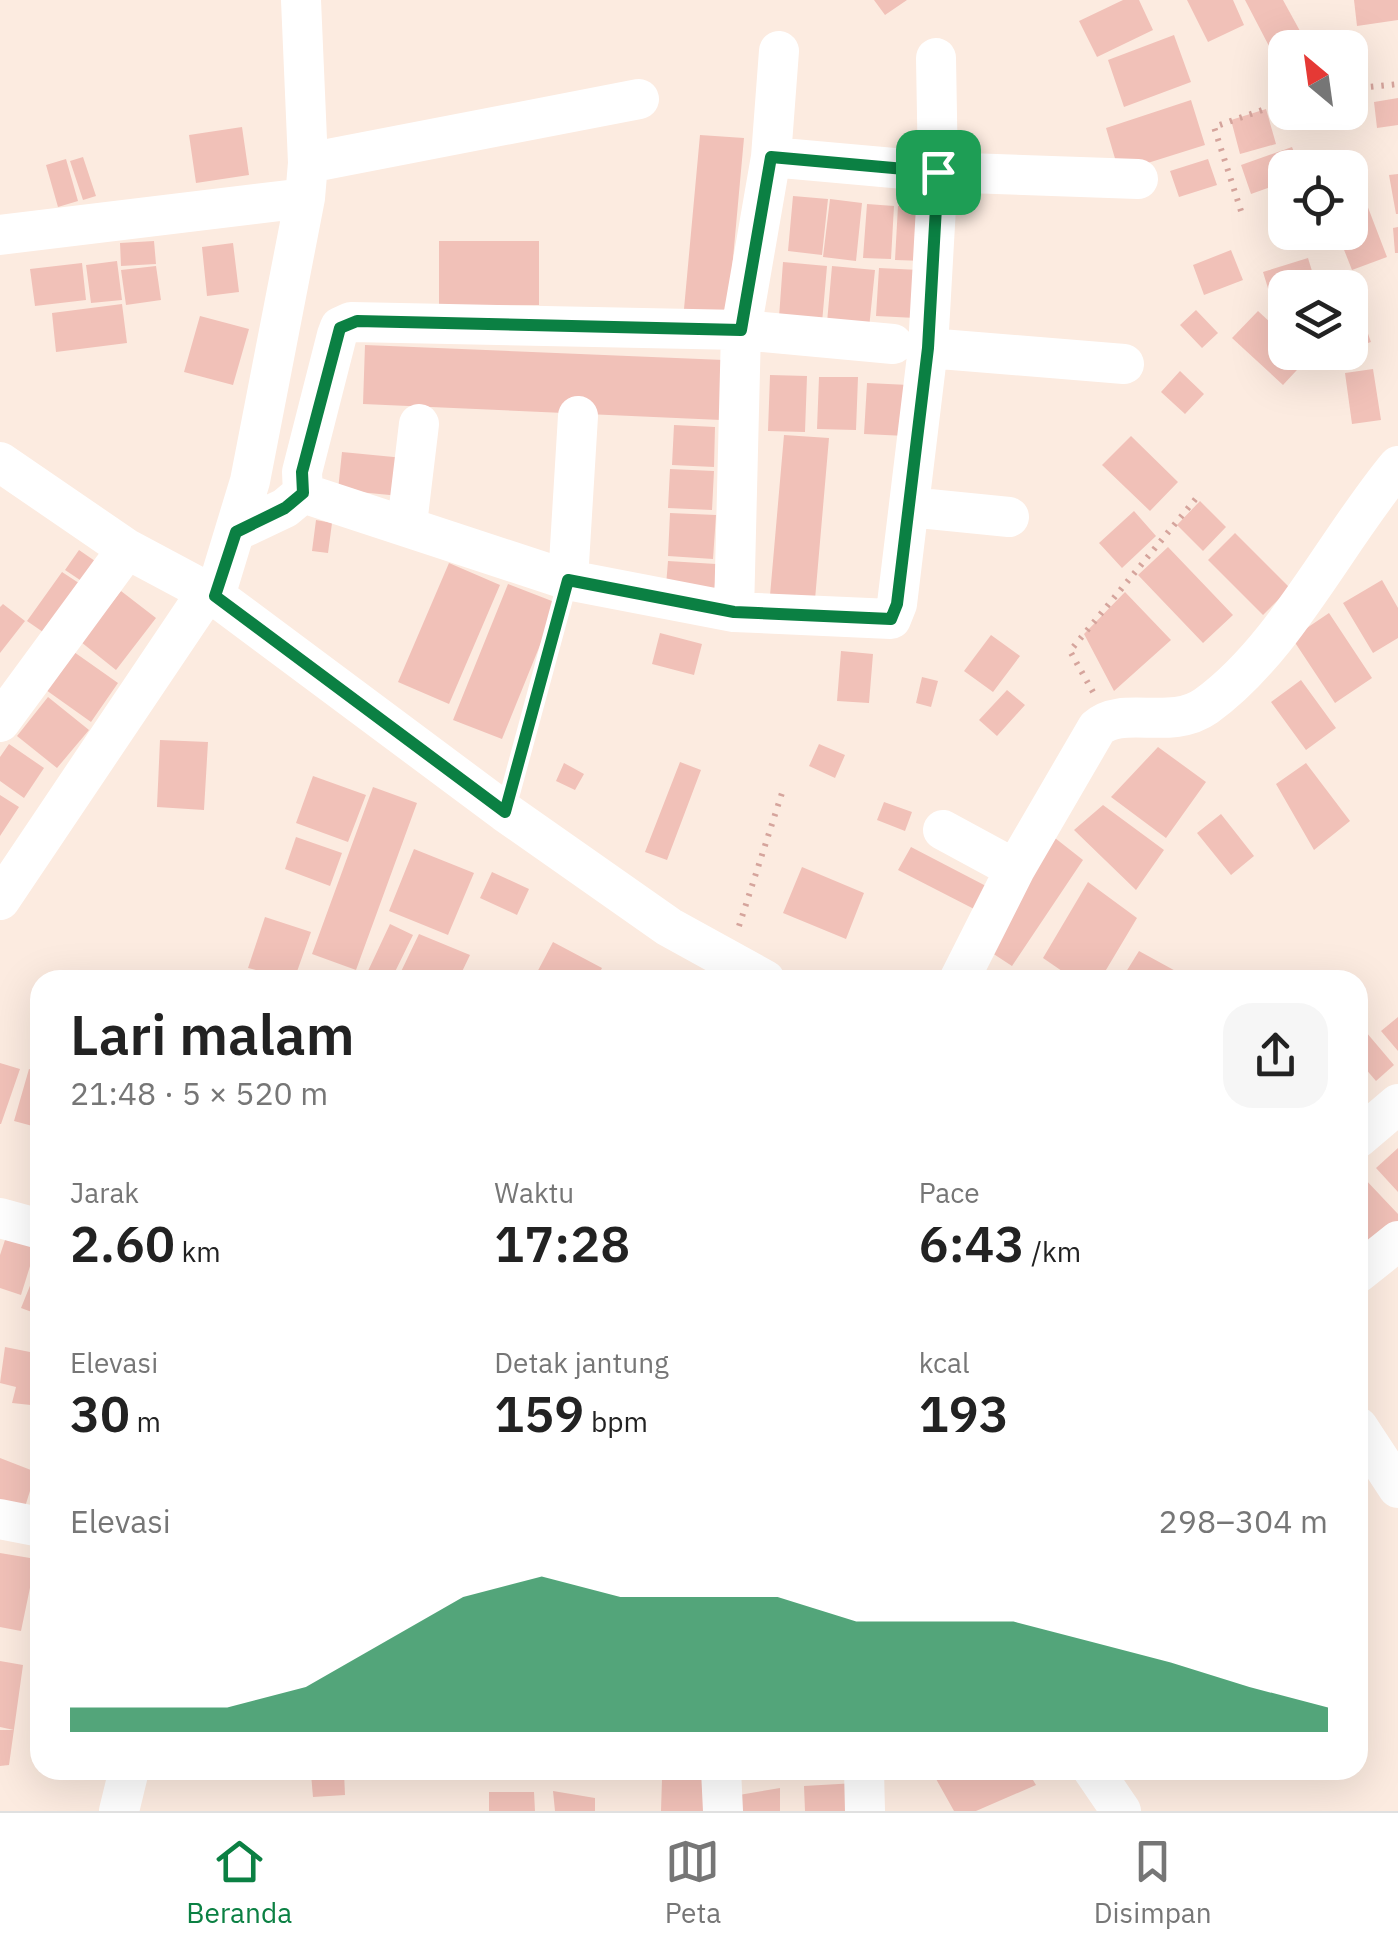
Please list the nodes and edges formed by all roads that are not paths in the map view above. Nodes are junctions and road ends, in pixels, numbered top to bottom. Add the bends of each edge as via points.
1 (301, 0) edge
2 (779, 51) dead end
3 (936, 58) dead end
4 (639, 100) dead end
5 (771, 157) junction
6 (938, 172) junction
7 (1138, 178) dead end
8 (307, 180) junction
9 (0, 235) edge
10 (741, 330) junction
11 (910, 346) junction
12 (1124, 364) dead end
13 (578, 416) dead end
14 (419, 424) dead end
15 (0, 462) edge
16 (1398, 466) edge
17 (303, 493) junction
18 (909, 507) junction
19 (1009, 517) dead end
20 (407, 524) junction
21 (236, 532) junction
22 (127, 549) junction
23 (568, 580) junction
24 (211, 594) junction
25 (734, 612) junction
26 (0, 722) edge
27 (943, 830) dead end
28 (1014, 869) junction
29 (0, 900) edge
30 (747, 970) edge
31 (965, 970) edge
32 (1398, 1104) edge
33 (1368, 1130) edge
34 (0, 1218) edge
35 (30, 1226) edge
36 (1398, 1242) edge
37 (1368, 1265) edge
38 (1368, 1442) edge
39 (1398, 1488) edge
40 (0, 1519) edge
41 (30, 1525) edge
42 (127, 1780) edge
43 (722, 1780) edge
44 (864, 1780) edge
45 (1101, 1780) edge
46 (119, 1811) edge
47 (723, 1811) edge
48 (865, 1811) edge
49 (1121, 1811) edge

1 - 8 street
2 - 5 street
3 - 6 street
4 - 8 street
5 - 6 street
5 - 10 street
6 - 7 street
6 - 11 street
8 - 9 street
8 - 21 street
10 - 11 street
10 - 17 street via 344,325 302,472
10 - 25 street
11 - 12 street
11 - 18 street
13 - 23 street
14 - 20 street
15 - 22 street
16 - 28 street via 1266,645 1219,695 1178,718 1109,718 1084,744
17 - 20 street
17 - 21 street
18 - 19 street
18 - 25 street via 891,619
20 - 23 street
21 - 24 street
22 - 24 street
22 - 26 street
23 - 25 street
24 - 29 street
24 - 30 street via 505,812 669,926
27 - 28 street
28 - 31 street
32 - 33 street
34 - 35 street
36 - 37 street
38 - 39 street
40 - 41 street
42 - 46 street
43 - 47 street
44 - 48 street
45 - 49 street

